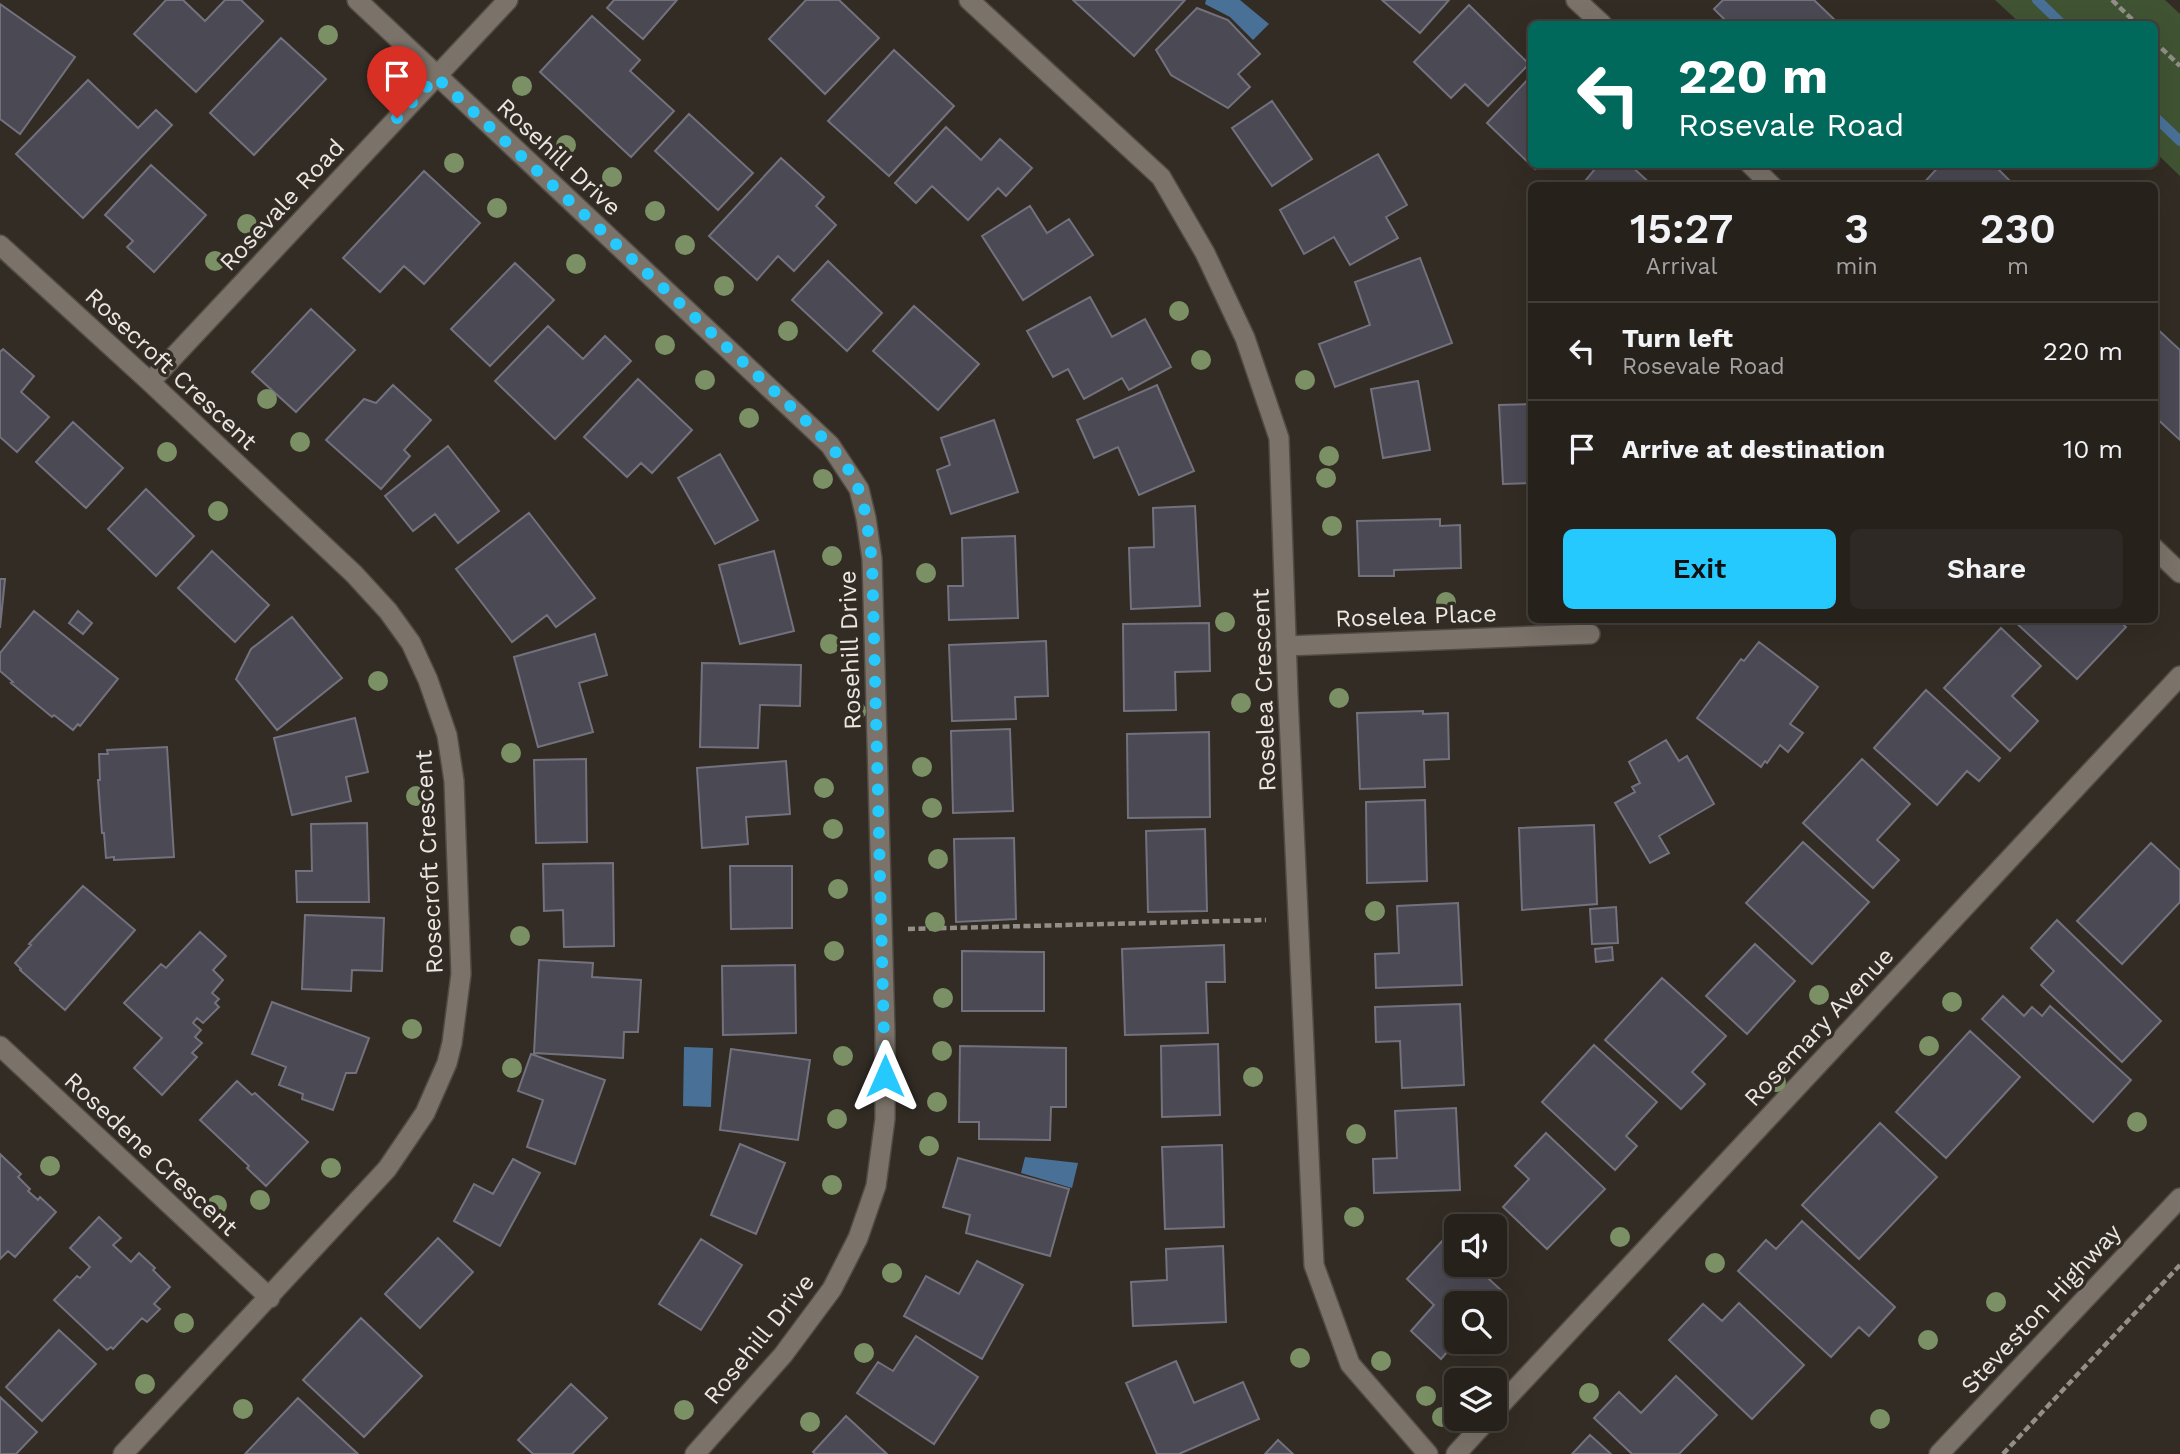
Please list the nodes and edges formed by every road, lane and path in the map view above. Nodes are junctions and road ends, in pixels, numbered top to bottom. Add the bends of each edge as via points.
1 (357, 0) edge
2 (508, 0) edge
3 (969, 0) edge
4 (1576, 0) edge
5 (2112, 0) edge
6 (1599, 21) edge
7 (2134, 21) edge
8 (2158, 45) edge
9 (2180, 66) edge
10 (436, 77) junction
11 (1754, 168) edge
12 (1768, 182) edge
13 (0, 245) edge
14 (150, 383) junction
15 (2158, 552) edge
16 (2180, 573) edge
17 (1590, 634) dead end
18 (1286, 646) junction
19 (2180, 676) edge
20 (1266, 920) dead end
21 (904, 929) dead end
22 (0, 1046) edge
23 (2180, 1198) edge
24 (2180, 1265) edge
25 (270, 1298) junction
26 (1507, 1398) edge
27 (1477, 1431) edge
28 (697, 1453) edge
29 (123, 1454) edge
30 (1428, 1454) edge
31 (1456, 1454) edge
32 (1938, 1454) edge
33 (2003, 1454) edge

1 - 10 street, Rosehill Drive
2 - 10 street, Rosevale Road
3 - 18 street, Roselea Crescent via 1161,177 1205,253 1245,338 1279,438
4 - 6 street
5 - 7 path
8 - 9 path
10 - 14 street, Rosevale Road
10 - 28 street, Rosehill Drive via 830,445 859,489 866,518 872,559 885,1032 885,1119 876,1186 858,1238 832,1289 783,1355
11 - 12 street
13 - 14 street, Rosecroft Crescent
14 - 25 street, Rosecroft Crescent via 388,611 411,643 428,680 451,757 461,974 447,1063 425,1113 387,1168
15 - 16 street
17 - 18 street, Roselea Place
18 - 30 street, Roselea Crescent via 1314,1265 1350,1364
19 - 26 street, Rosemary Avenue
20 - 21 path
22 - 25 street, Rosedene Crescent
23 - 32 street, Steveston Highway
24 - 33 path
25 - 29 street, Rosecroft Crescent
27 - 31 street

